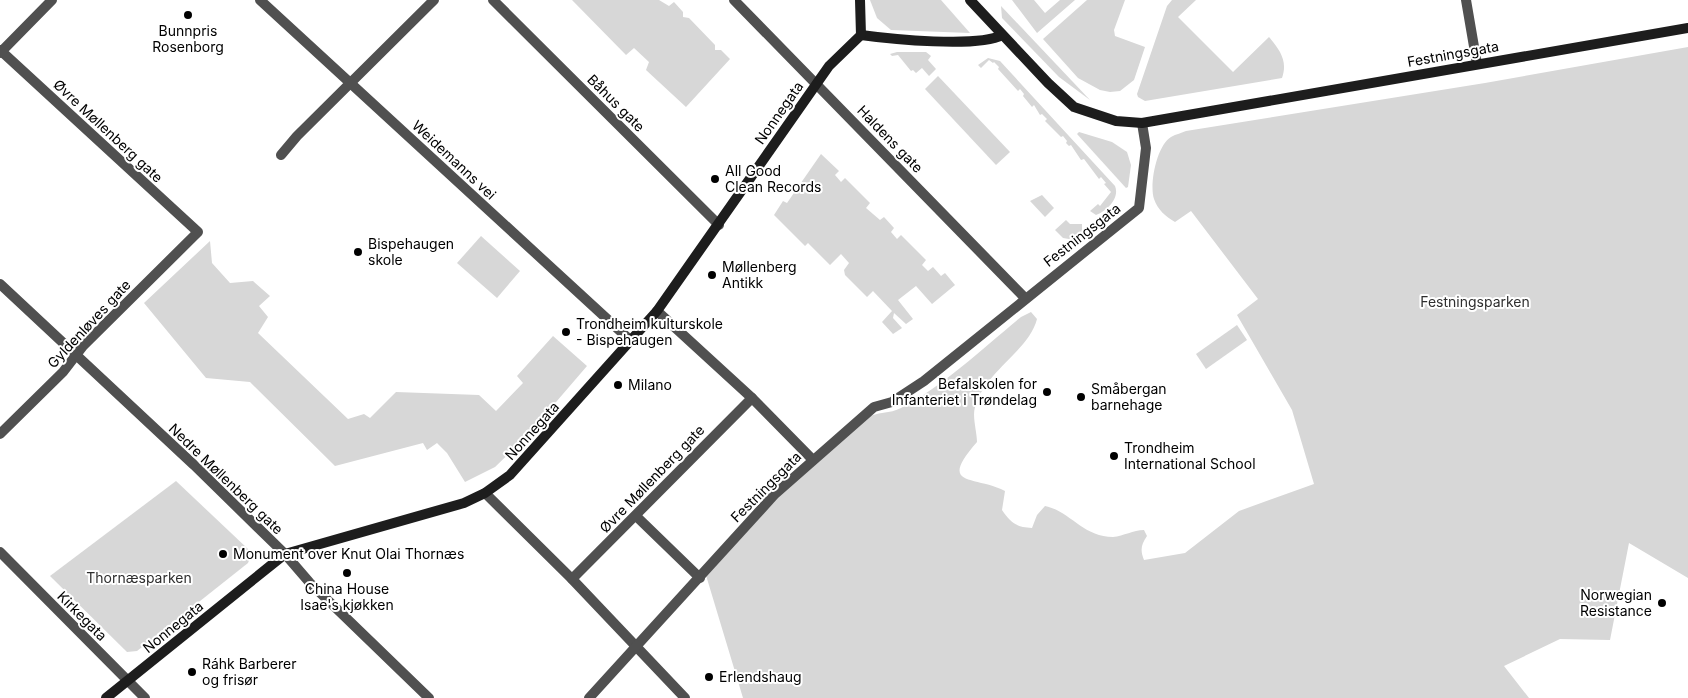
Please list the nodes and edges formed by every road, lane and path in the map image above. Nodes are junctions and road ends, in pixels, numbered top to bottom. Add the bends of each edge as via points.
1 (52, 0) edge
2 (260, 0) edge
3 (434, 0) edge
4 (493, 0) edge
5 (734, 0) edge
6 (860, 0) edge
7 (970, 0) edge
8 (1466, 0) edge
9 (1688, 28) edge
10 (861, 35) junction
11 (1002, 35) junction
12 (1, 52) edge
13 (1477, 64) junction
14 (350, 83) junction
15 (816, 84) junction
16 (1142, 123) junction
17 (281, 156) dead end
18 (719, 225) junction
19 (198, 232) joint
20 (0, 284) edge
21 (1025, 298) junction
22 (657, 311) junction
23 (630, 340) junction
24 (76, 356) junction
25 (752, 398) junction
26 (0, 434) edge
27 (813, 460) junction
28 (485, 493) junction
29 (636, 516) junction
30 (0, 552) edge
31 (285, 554) junction
32 (700, 578) junction
33 (572, 580) junction
34 (636, 648) junction
35 (128, 681) junction
36 (106, 698) edge
37 (145, 698) edge
38 (429, 698) edge
39 (589, 698) edge
40 (685, 698) edge

1 - 12 street
2 - 14 street, Weidemanns vei
3 - 14 street
4 - 18 street, Båhus gate
5 - 15 street, Haldens gate
6 - 10 street
7 - 11 street
8 - 13 street
9 - 13 street, Festningsgata
10 - 11 street via 927,40 983,40
10 - 15 street, Nonnegata via 829,66
11 - 16 street via 1074,107 1116,122
12 - 19 street, Øvre Møllenberg gate
13 - 16 street, Festningsgata
14 - 17 street
14 - 23 street, Weidemanns vei
15 - 18 street, Nonnegata
15 - 21 street, Haldens gate
16 - 21 street, Festningsgata via 1146,148 1139,208
18 - 22 street, Nonnegata
19 - 24 street, Gyldenløves gate
20 - 24 street, Nedre Møllenberg gate
21 - 27 street, Festningsgata via 924,382 892,402 874,407
22 - 23 street, Nonnegata
22 - 25 street
23 - 28 street, Nonnegata via 538,446 510,475
24 - 26 street, Gyldenløves gate
24 - 31 street, Nedre Møllenberg gate
25 - 27 street
25 - 29 street, Øvre Møllenberg gate
27 - 32 street, Festningsgata via 775,494
28 - 31 street, Nonnegata via 464,503
28 - 33 street
29 - 32 street
29 - 33 street, Øvre Møllenberg gate
30 - 35 street, Kirkegata
31 - 35 street, Nonnegata
31 - 38 street, Nedre Møllenberg gate via 310,583
32 - 34 street, Festningsgata
33 - 34 street
34 - 39 street
34 - 40 street
35 - 36 street, Nonnegata
35 - 37 street, Kirkegata

